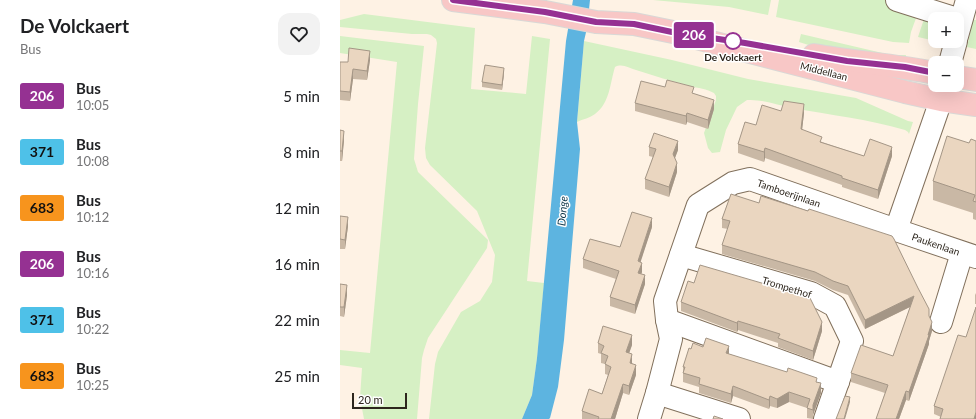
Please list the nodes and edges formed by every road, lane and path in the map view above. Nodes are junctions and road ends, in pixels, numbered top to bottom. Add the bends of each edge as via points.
1 (453, 0) edge
2 (897, 0) edge
3 (928, 17) edge
4 (672, 32) junction
5 (928, 72) edge
6 (964, 78) edge
7 (976, 80) edge
8 (928, 91) edge
9 (942, 92) edge
10 (976, 105) edge
11 (896, 230) junction
12 (681, 255) junction
13 (969, 255) edge
14 (667, 320) junction
15 (941, 322) dead end
16 (838, 382) junction
17 (657, 393) junction
18 (649, 419) edge
19 (739, 419) edge
20 (825, 419) edge

1 - 4 main road, Middellaan via 545,12 596,22 634,24
2 - 3 street
4 - 5 main road, Middellaan
4 - 8 main road, Middellaan via 897,90
6 - 7 main road
9 - 10 main road, Middellaan
9 - 11 street
11 - 12 street, Tamboerijnlaan via 750,179 733,182 698,205
11 - 13 street, Paukenlaan
12 - 14 street, Tamboerijnlaan via 665,301
12 - 16 street, Trompethof via 811,293 835,306 852,341
13 - 15 street
14 - 16 street
14 - 17 street, Tamboerijnlaan via 671,339
16 - 20 street, Trompethof
17 - 18 street, Tamboerijnlaan
17 - 19 street

